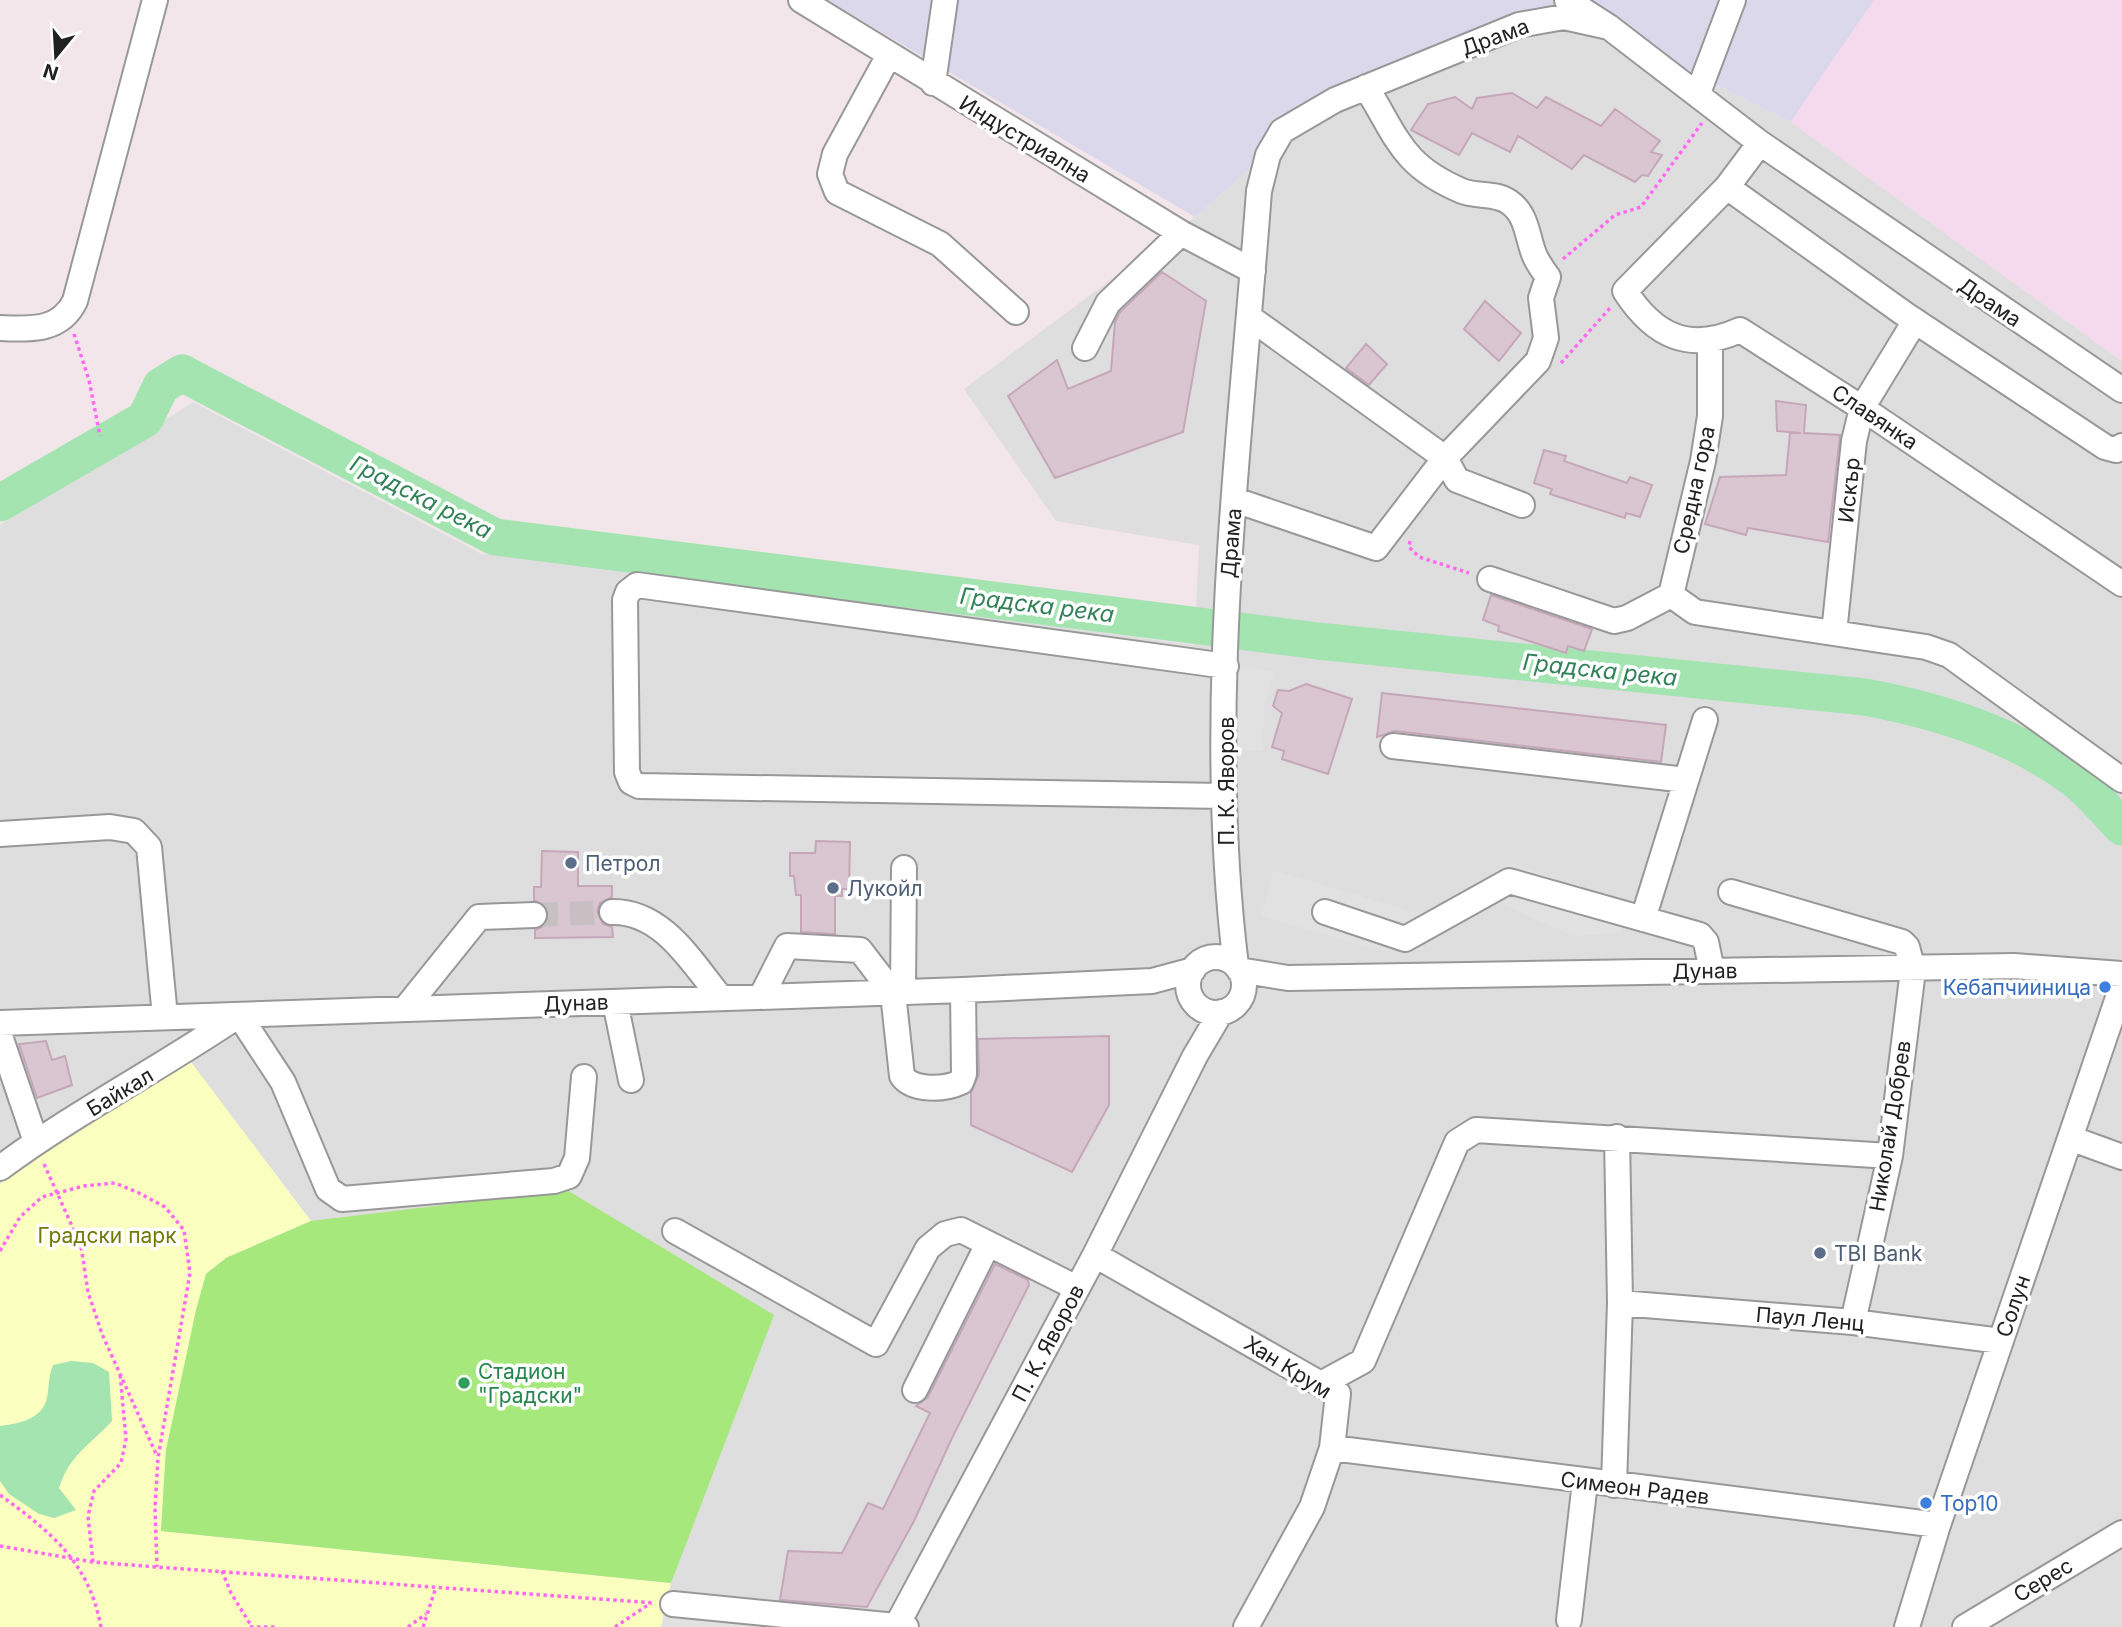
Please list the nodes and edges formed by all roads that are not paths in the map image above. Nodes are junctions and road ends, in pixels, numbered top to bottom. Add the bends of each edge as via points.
1 (155, 0) edge
2 (801, 0) edge
3 (945, 0) edge
4 (1567, 0) edge
5 (1733, 0) edge
6 (1609, 27) junction
7 (889, 55) junction
8 (933, 83) junction
9 (1366, 88) junction
10 (1706, 100) junction
11 (1760, 143) junction
12 (1727, 187) junction
13 (1181, 233) junction
14 (1253, 271) junction
15 (1016, 313) dead end
16 (1249, 317) junction
17 (1916, 321) junction
18 (0, 328) edge
19 (1710, 341) junction
20 (1086, 348) dead end
21 (2122, 390) edge
22 (1862, 408) junction
23 (2122, 446) edge
24 (1445, 458) junction
25 (1235, 500) junction
26 (1522, 505) dead end
27 (1490, 579) road end
28 (2122, 584) edge
29 (1671, 595) junction
30 (1834, 633) junction
31 (1226, 666) junction
32 (1705, 720) dead end
33 (1393, 746) dead end
34 (1686, 780) junction
35 (2122, 780) edge
36 (1224, 796) junction
37 (0, 834) edge
38 (904, 868) dead end
39 (1731, 892) dead end
40 (1228, 896) junction
41 (612, 912) tunnel mouth
42 (1325, 912) dead end
43 (534, 915) tunnel mouth
44 (1643, 919) junction
45 (1405, 939) junction
46 (1913, 970) junction
47 (1712, 971) junction
48 (2122, 974) edge
49 (1240, 975) junction
50 (1407, 975) junction
51 (2122, 986) edge
52 (1203, 988) junction
53 (963, 990) junction
54 (898, 993) junction
55 (761, 997) junction
56 (721, 998) junction
57 (615, 1002) junction
58 (405, 1009) junction
59 (239, 1015) junction
60 (165, 1017) junction
61 (0, 1023) edge
62 (0, 1036) edge
63 (584, 1077) dead end
64 (631, 1080) dead end
65 (1617, 1137) junction
66 (2070, 1139) junction
67 (36, 1142) junction
68 (1890, 1156) junction
69 (2122, 1157) edge
70 (0, 1168) edge
71 (675, 1231) dead end
72 (988, 1244) junction
73 (1095, 1255) junction
74 (1077, 1288) junction
75 (1620, 1303) junction
76 (1853, 1322) junction
77 (2000, 1342) junction
78 (1321, 1384) junction
79 (915, 1390) dead end
80 (1332, 1448) junction
81 (1585, 1482) junction
82 (1614, 1485) junction
83 (1938, 1525) junction
84 (2122, 1533) edge
85 (663, 1604) road end
86 (1569, 1620) dead end
87 (899, 1627) edge
88 (1246, 1627) edge
89 (1908, 1627) edge
90 (1965, 1627) edge

1 - 18 street via 75,301 65,317 47,327
2 - 7 street, Индустриална
3 - 8 street
4 - 6 street
5 - 10 street
6 - 9 street, Драма via 1564,18 1519,25
6 - 10 street, Драма
7 - 8 street, Индустриална
7 - 15 street via 835,154 830,174 837,192 940,244
8 - 13 street, Индустриална
9 - 14 street, Драма via 1282,131 1268,155 1259,191
9 - 24 street via 1389,132 1411,159 1438,180 1466,193 1509,201 1526,223 1534,256 1548,277 1542,298 1546,338 1538,361
10 - 11 street, Драма
11 - 12 street
11 - 21 street, Драма
12 - 17 street
12 - 19 street, Славянка via 1625,291 1640,314 1664,332
13 - 14 street, Индустриална
13 - 20 street via 1108,303
14 - 16 street, Драма
16 - 24 street
16 - 25 street, Драма
17 - 22 street, Искър
17 - 23 street via 2105,447 2116,450
19 - 22 street, Славянка via 1740,330
19 - 29 street, Средна гора via 1710,416
22 - 28 street, Славянка
22 - 30 street, Искър via 1854,441
24 - 25 street via 1376,548
24 - 26 street via 1457,480
25 - 31 street, Драма via 1226,597
27 - 29 street via 1614,621
29 - 30 street via 1695,612
30 - 35 street via 1949,654
31 - 36 street, П. К. Яворов
31 - 36 street via 637,585 625,600 627,772 639,786
32 - 34 street
33 - 34 street
34 - 44 street
36 - 40 street, П. К. Яворов
37 - 60 street via 110,827 134,831 149,847
38 - 54 street
39 - 46 street via 1902,942
40 - 49 street, П. К. Яворов
40 - 52 street, П. К. Яворов
41 - 56 street via 629,912 666,931
42 - 45 street
43 - 58 street via 479,917
44 - 45 street via 1509,881
44 - 47 street via 1700,935
45 - 50 street
46 - 47 street, Дунав
46 - 48 street, Дунав via 2014,966
46 - 68 street, Николай Добрев
47 - 50 street, Дунав
49 - 50 street, Дунав
49 - 52 street, Дунав via 1220,957
49 - 52 street via 1236,1005
51 - 66 street, Солун
52 - 53 street, Дунав via 1152,981
52 - 73 street, П. К. Яворов via 1195,1056
53 - 54 street, Дунав
53 - 54 street via 964,1074 961,1082 941,1086 916,1087 902,1076
54 - 55 street, Дунав
54 - 55 street via 860,950 787,946
55 - 56 street, Дунав
56 - 57 street, Дунав
57 - 58 street, Дунав
57 - 64 street
58 - 59 street, Дунав
59 - 60 street, Дунав
59 - 63 street via 283,1082 328,1189 342,1199 569,1176 577,1158
59 - 67 street, Байкал
60 - 61 street, Дунав
62 - 67 street
65 - 68 street
65 - 75 street
65 - 78 street via 1476,1130 1457,1142 1363,1360
66 - 69 street
66 - 77 street, Солун
67 - 70 street, Байкал
68 - 76 street, Николай Добрев
71 - 72 street via 876,1344 928,1248 944,1234 961,1230
72 - 74 street
72 - 79 street
73 - 74 street, П. К. Яворов
73 - 78 street, Хан Крум
74 - 87 street, П. К. Яворов
75 - 76 street, Паул Ленц
75 - 82 street
76 - 77 street, Паул Ленц
77 - 83 street, Солун
78 - 80 street, Хан Крум via 1338,1394
80 - 81 street, Симеон Радев
80 - 88 street, Хан Крум via 1312,1507
81 - 82 street, Симеон Радев
81 - 86 street
82 - 83 street, Симеон Радев
83 - 89 street, Солун
84 - 90 street, Серес
85 - 87 street

